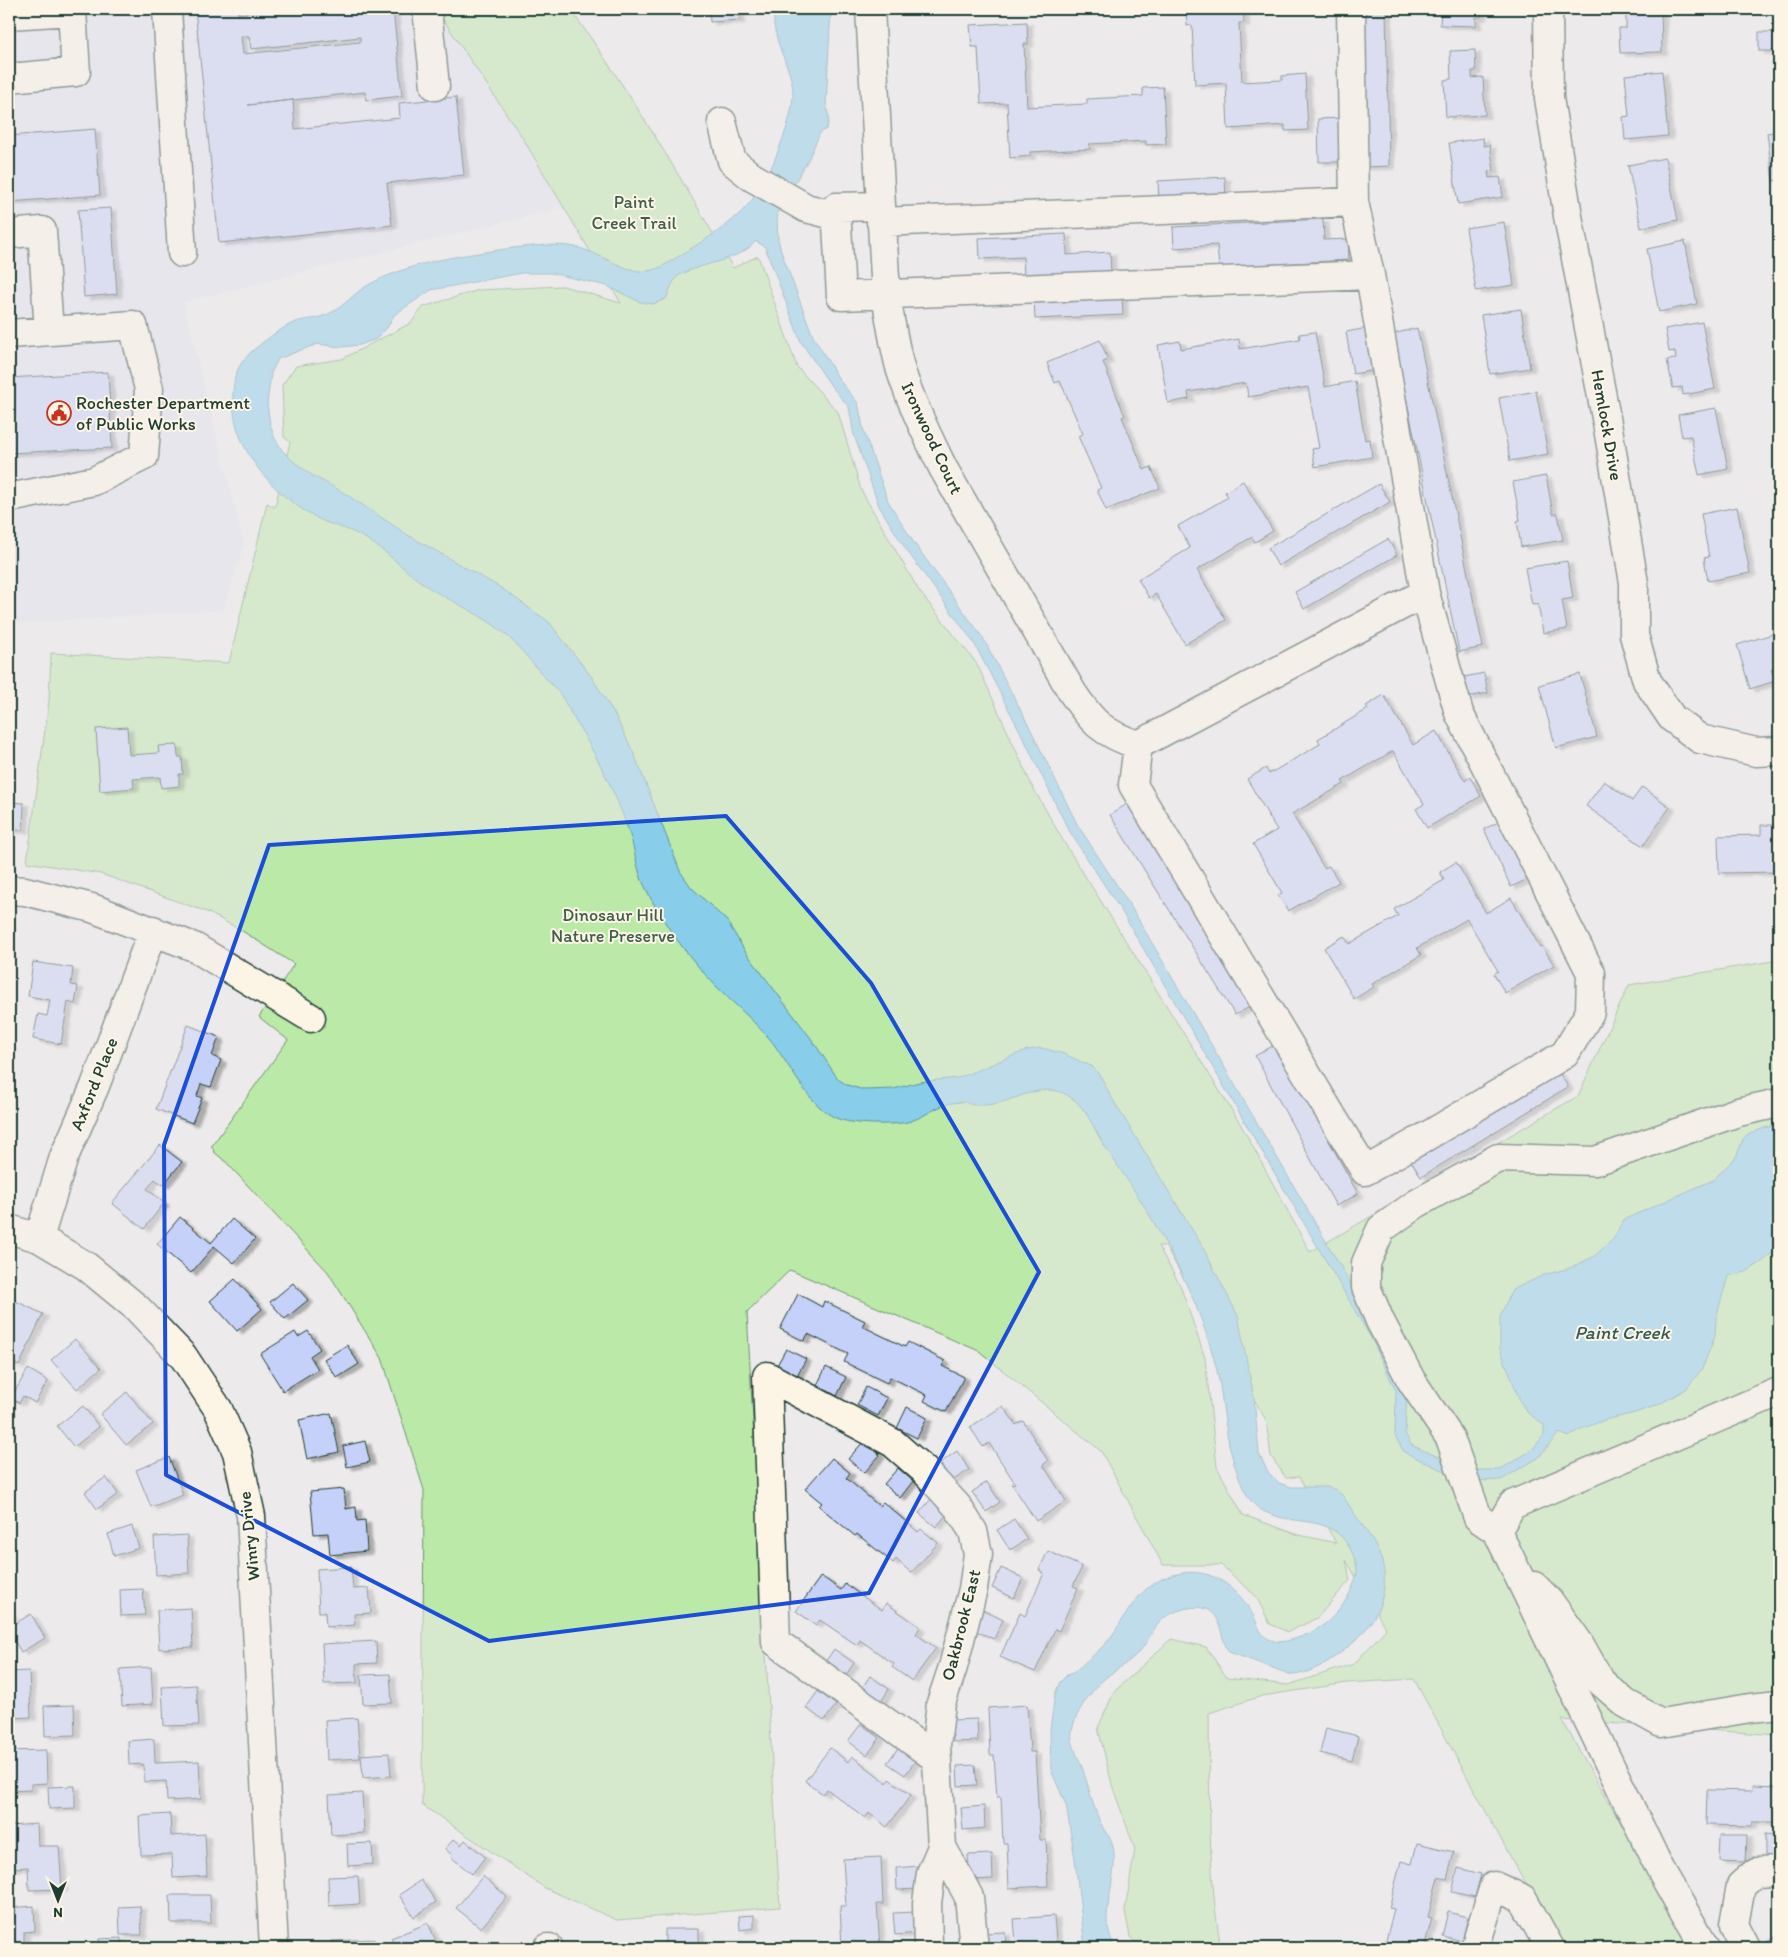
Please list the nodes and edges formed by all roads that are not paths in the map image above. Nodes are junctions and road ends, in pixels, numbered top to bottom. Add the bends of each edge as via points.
1 (167, 9) edge
2 (427, 9) edge
3 (870, 9) edge
4 (1351, 9) edge
5 (1548, 9) edge
6 (9, 16) edge
7 (9, 78) edge
8 (435, 86) dead end
9 (722, 122) dead end
10 (1354, 202) junction
11 (881, 214) junction
12 (836, 216) junction
13 (9, 234) edge
14 (182, 253) dead end
15 (1370, 275) junction
16 (886, 295) junction
17 (49, 331) junction
18 (9, 334) edge
19 (9, 498) edge
20 (1425, 593) junction
21 (1138, 745) junction
22 (1779, 751) edge
23 (9, 890) edge
24 (153, 930) junction
25 (311, 1018) dead end
26 (1779, 1104) edge
27 (9, 1229) edge
28 (39, 1238) junction
29 (1776, 1393) dead end
30 (1497, 1531) junction
31 (1512, 1564) junction
32 (1779, 1705) edge
33 (937, 1759) junction
34 (942, 1847) junction
35 (1779, 1871) edge
36 (274, 1948) edge
37 (928, 1948) edge
38 (974, 1948) edge
39 (1475, 1948) edge
40 (1550, 1948) edge
41 (1705, 1948) edge
42 (1746, 1948) edge

1 - 14 street
2 - 8 street
3 - 11 street, Ironwood Court
4 - 10 street
5 - 22 street, Hemlock Drive via 1549,98 1634,583 1634,635 1647,681 1672,718 1700,739 1756,752
6 - 7 street via 72,10 76,72
9 - 12 street via 732,161 752,177 806,208
10 - 11 street
10 - 15 street
11 - 12 street via 836,207
11 - 16 street, Ironwood Court
12 - 16 street via 841,296
13 - 17 street via 42,231
15 - 16 street
15 - 20 street
16 - 21 street, Ironwood Court via 901,372 943,468 1089,717 1103,730
17 - 18 street
17 - 19 street via 133,325 149,389 144,456 94,481
20 - 21 street
20 - 21 street via 1459,713 1591,973 1590,1012 1565,1054 1365,1171 1133,785
23 - 24 street via 92,908
24 - 25 street via 194,947
24 - 28 street, Axford Place via 95,1086 64,1157
26 - 30 street via 1738,1112 1595,1161 1498,1158 1416,1204 1380,1229 1366,1263 1366,1287 1411,1380 1450,1438 1478,1518
27 - 28 street, Winry Drive
28 - 36 street, Winry Drive via 86,1266 137,1308 183,1356 218,1409 237,1452 251,1516
29 - 30 street via 1512,1505
30 - 31 street
31 - 32 street via 1549,1601 1602,1682 1625,1703 1661,1723
31 - 41 street via 1660,1869
33 - 33 street, Oakbrook East via 941,1703 973,1589 978,1554 973,1531 958,1506 893,1443 767,1376 776,1642
33 - 34 street, Oakbrook East
34 - 37 street, Oakbrook East via 931,1873 927,1903
34 - 38 street via 969,1897
35 - 42 street via 1756,1872 1742,1885 1734,1925
39 - 40 street via 1494,1886 1522,1899

